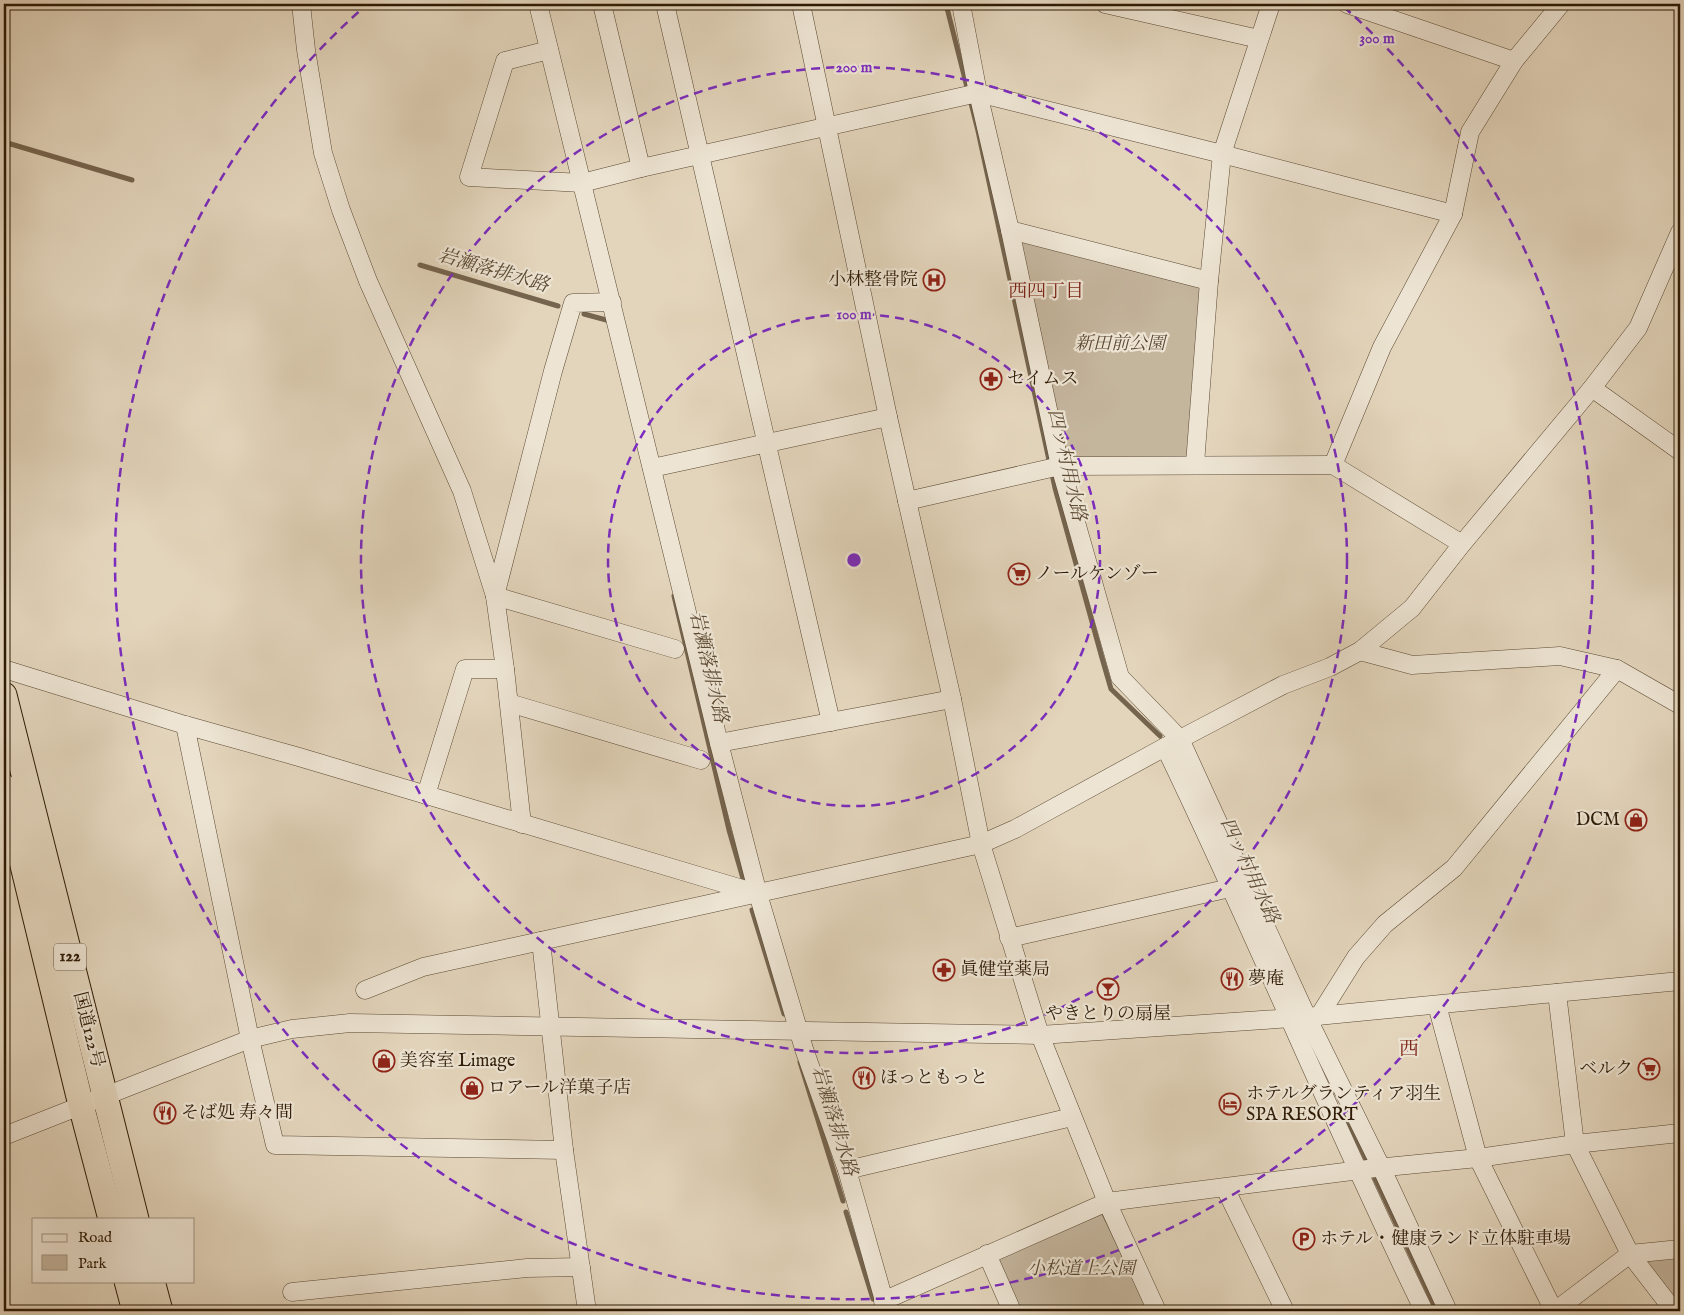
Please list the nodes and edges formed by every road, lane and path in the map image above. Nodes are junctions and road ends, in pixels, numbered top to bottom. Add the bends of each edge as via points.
1 (301, 4) edge
2 (538, 4) edge
3 (602, 4) edge
4 (665, 4) edge
5 (801, 4) edge
6 (961, 4) edge
7 (1105, 4) edge
8 (1271, 4) edge
9 (1348, 4) edge
10 (1561, 4) edge
11 (1260, 39) junction
12 (549, 50) junction
13 (1514, 61) junction
14 (978, 93) junction
15 (827, 127) junction
16 (1222, 154) junction
17 (701, 156) junction
18 (641, 168) junction
19 (582, 183) junction
20 (1453, 214) junction
21 (1010, 230) junction
22 (1680, 232) edge
23 (1209, 281) junction
24 (612, 302) junction
25 (1592, 388) junction
26 (888, 417) junction
27 (767, 443) junction
28 (1680, 451) edge
29 (1195, 464) junction
30 (1333, 465) junction
31 (1060, 466) junction
32 (652, 468) junction
33 (907, 500) junction
34 (1462, 544) junction
35 (494, 596) junction
36 (675, 649) dead end
37 (1360, 652) junction
38 (4, 669) edge
39 (505, 669) junction
40 (1617, 669) junction
41 (4, 695) edge
42 (952, 700) junction
43 (509, 703) junction
44 (1680, 705) edge
45 (831, 722) junction
46 (185, 725) junction
47 (719, 743) junction
48 (1172, 743) junction
49 (702, 760) dead end
50 (4, 787) edge
51 (426, 795) junction
52 (522, 824) junction
53 (980, 844) junction
54 (1230, 888) junction
55 (758, 894) junction
56 (1009, 938) junction
57 (541, 941) junction
58 (1680, 980) edge
59 (365, 990) dead end
60 (1557, 993) junction
61 (1437, 1004) junction
62 (1313, 1016) junction
63 (1290, 1019) junction
64 (550, 1027) junction
65 (799, 1031) junction
66 (1040, 1035) junction
67 (250, 1039) junction
68 (105, 1096) junction
69 (81, 1105) junction
70 (1072, 1117) junction
71 (1680, 1134) edge
72 (4, 1136) edge
73 (1575, 1144) junction
74 (564, 1150) junction
75 (1478, 1158) junction
76 (1370, 1169) junction
77 (847, 1170) junction
78 (1226, 1188) junction
79 (1107, 1202) junction
80 (111, 1218) edge
81 (136, 1218) edge
82 (1680, 1249) edge
83 (987, 1254) junction
84 (1630, 1254) junction
85 (581, 1267) junction
86 (127, 1282) edge
87 (152, 1282) edge
88 (292, 1292) dead end
89 (885, 1306) edge
90 (135, 1311) edge
91 (160, 1311) edge
92 (587, 1311) edge
93 (1012, 1311) edge
94 (1156, 1311) edge
95 (1284, 1311) edge
96 (1424, 1311) edge
97 (1448, 1311) edge
98 (1555, 1311) edge
99 (1674, 1311) edge

1 - 35 street via 323,153 341,210 368,281 462,491
2 - 12 street
3 - 18 street
4 - 17 street
5 - 15 street
6 - 14 street
7 - 11 street
8 - 11 street
9 - 13 street
10 - 13 street
11 - 16 street
12 - 19 street
12 - 19 street via 505,61 469,178
13 - 20 street via 1470,132
14 - 15 street
14 - 16 street
14 - 21 street
15 - 17 street
15 - 26 street
16 - 20 street
16 - 23 street
17 - 18 street
17 - 27 street
18 - 19 street
19 - 24 street
20 - 30 street via 1382,347
21 - 23 street
21 - 31 street
22 - 25 street via 1638,328
23 - 29 street
24 - 32 street
24 - 35 street via 573,303
25 - 28 street
25 - 34 street
26 - 27 street
26 - 33 street
27 - 32 street
27 - 45 street
29 - 30 street
29 - 31 street
30 - 34 street
31 - 33 street
31 - 48 street via 1120,677
32 - 47 street
33 - 42 street
34 - 37 street via 1412,608
35 - 36 street
35 - 39 street
37 - 40 street via 1412,665 1560,656
37 - 48 street via 1283,685
38 - 46 street
39 - 43 street
39 - 51 street via 465,669
40 - 44 street
40 - 62 street via 1454,868 1386,924 1356,957
41 - 68 highway, 国道122号 / 122
42 - 45 street
42 - 53 street
43 - 49 street
43 - 52 street
45 - 47 street
46 - 51 street
46 - 67 street
47 - 55 street
48 - 53 street via 1015,829
48 - 54 street via 1198,817
48 - 62 street
50 - 69 highway, 国道122号 / 122
51 - 52 street
52 - 55 street
53 - 55 street
53 - 56 street
54 - 56 street
54 - 63 street
55 - 57 street
55 - 65 street
56 - 66 street
57 - 59 street via 423,967
57 - 64 street
58 - 60 street
60 - 61 street
60 - 73 street
61 - 62 street
61 - 75 street
62 - 63 street
62 - 76 street
63 - 66 street
63 - 76 street
64 - 65 street
64 - 67 street via 350,1023 292,1029
64 - 74 street
65 - 66 street
65 - 77 street
66 - 70 street
67 - 68 street
67 - 74 street via 274,1145
68 - 69 street
68 - 81 highway, 国道122号 / 122
69 - 72 street
69 - 80 highway, 国道122号 / 122
70 - 77 street
70 - 79 street
71 - 73 street
73 - 75 street
73 - 84 street
74 - 85 street
75 - 76 street
75 - 98 street
76 - 78 street
76 - 96 street
76 - 97 street
77 - 89 street
78 - 79 street
78 - 95 street
79 - 83 street
79 - 94 street
82 - 84 street
83 - 89 street
83 - 93 street
84 - 98 street
84 - 99 street
85 - 88 street via 527,1268
85 - 92 street
86 - 90 highway
87 - 91 highway

